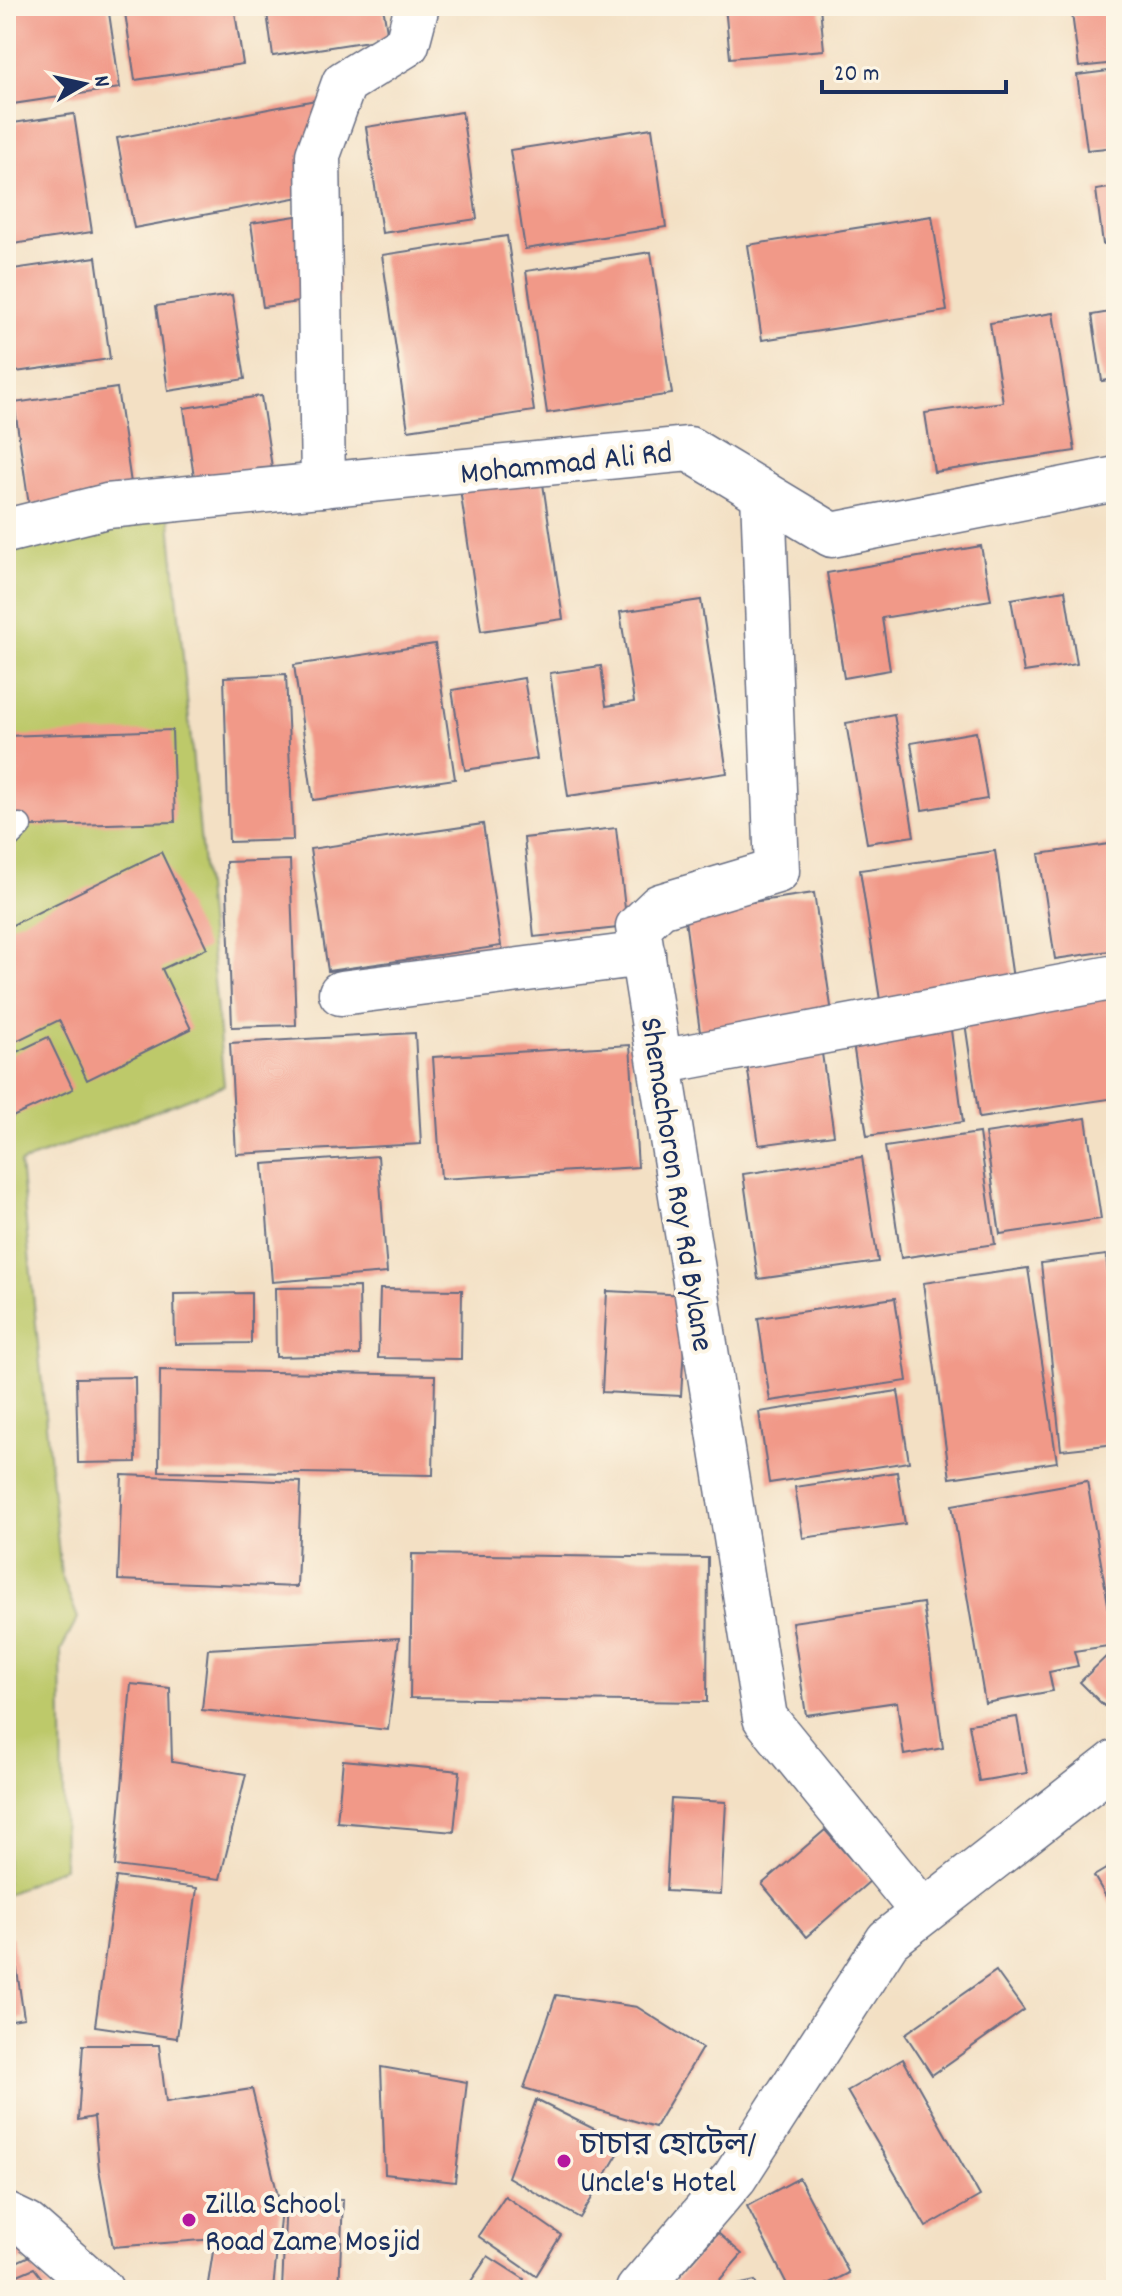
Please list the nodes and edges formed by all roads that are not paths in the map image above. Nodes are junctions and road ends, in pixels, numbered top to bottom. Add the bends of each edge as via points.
1 (417, 6) edge
2 (1116, 479) edge
3 (323, 485) junction
4 (763, 493) junction
5 (6, 531) edge
6 (643, 954) junction
7 (1116, 977) edge
8 (341, 993) dead end
9 (660, 1062) junction
10 (1116, 1762) edge
11 (923, 1912) junction
12 (6, 2215) edge
13 (101, 2290) edge
14 (638, 2290) edge

1 - 3 street via 407,44 344,83 318,155
2 - 4 street, Mohammad Ali Rd via 832,535
3 - 4 street, Mohammad Ali Rd via 689,449
3 - 5 street, Mohammad Ali Rd via 107,506
4 - 6 street, Shemachoron Roy Rd Bylane via 777,871 660,906 638,927
6 - 8 street
6 - 9 street, Shemachoron Roy Rd Bylane
7 - 9 street
9 - 11 street, Shemachoron Roy Rd Bylane via 765,1718
10 - 11 street
11 - 14 street via 888,1940 735,2177
12 - 13 street via 27,2225

